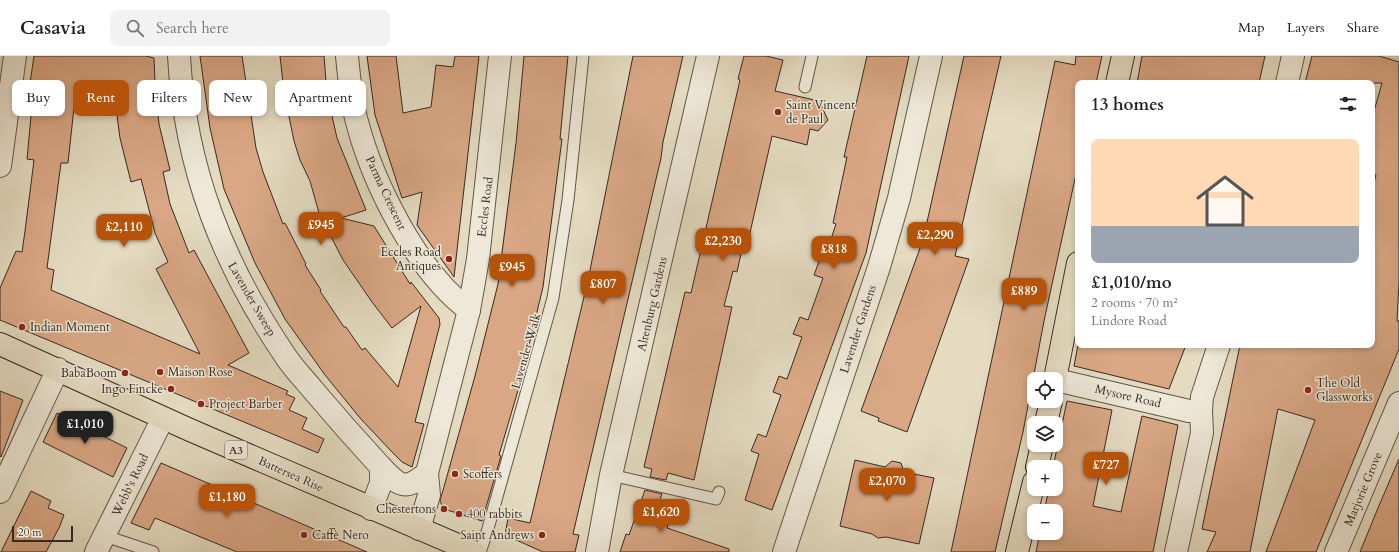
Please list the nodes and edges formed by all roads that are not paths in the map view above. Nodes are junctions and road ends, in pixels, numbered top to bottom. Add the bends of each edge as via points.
1 (15, 56) edge
2 (179, 56) edge
3 (346, 56) edge
4 (500, 56) edge
5 (584, 56) edge
6 (708, 56) edge
7 (812, 56) edge
8 (932, 56) edge
9 (1123, 56) edge
10 (1293, 56) edge
11 (1118, 80) edge
12 (1288, 80) edge
13 (805, 87) dead end
14 (0, 166) edge
15 (1075, 278) edge
16 (469, 310) junction
17 (0, 344) edge
18 (1218, 348) edge
19 (58, 369) junction
20 (1057, 372) edge
21 (1063, 381) edge
22 (1399, 403) edge
23 (1201, 411) junction
24 (163, 418) junction
25 (381, 467) junction
26 (427, 473) junction
27 (612, 475) junction
28 (0, 492) edge
29 (719, 492) dead end
30 (1031, 496) edge
31 (371, 509) junction
32 (418, 529) junction
33 (100, 544) edge
34 (153, 552) edge
35 (474, 552) edge
36 (480, 552) edge
37 (597, 552) edge
38 (784, 552) edge
39 (1017, 552) edge
40 (1176, 552) edge
41 (1336, 552) edge

1 - 14 street
2 - 25 street, Lavender Sweep via 187,129 206,203 243,287 287,358
3 - 16 street, Parma Crescent via 357,123 392,210 415,250 453,297
4 - 16 street, Eccles Road via 478,260
5 - 36 lane, Lavender Walk via 568,200 553,298
6 - 27 street, Altenburg Gardens
7 - 13 lane
8 - 38 street, Lavender Gardens via 899,198 879,267
9 - 11 highway
10 - 12 street
15 - 20 highway
16 - 26 street, Eccles Road
17 - 19 highway, Battersea Rise / A3
18 - 23 street via 1202,397
19 - 24 highway, Battersea Rise / A3
19 - 28 street
21 - 23 street, Mysore Road via 1189,411
22 - 41 street, Marjorie Grove
23 - 40 street via 1202,433
24 - 31 highway, Battersea Rise / A3
24 - 33 street, Webb's Road
25 - 26 street via 400,484 407,485 418,481
25 - 31 street via 381,483
26 - 32 street, Eccles Road via 429,495
27 - 29 lane via 716,499
27 - 37 street, Altenburg Gardens
30 - 39 highway
31 - 32 highway, Battersea Rise / A3
32 - 35 highway, Battersea Rise / A3
33 - 34 lane

